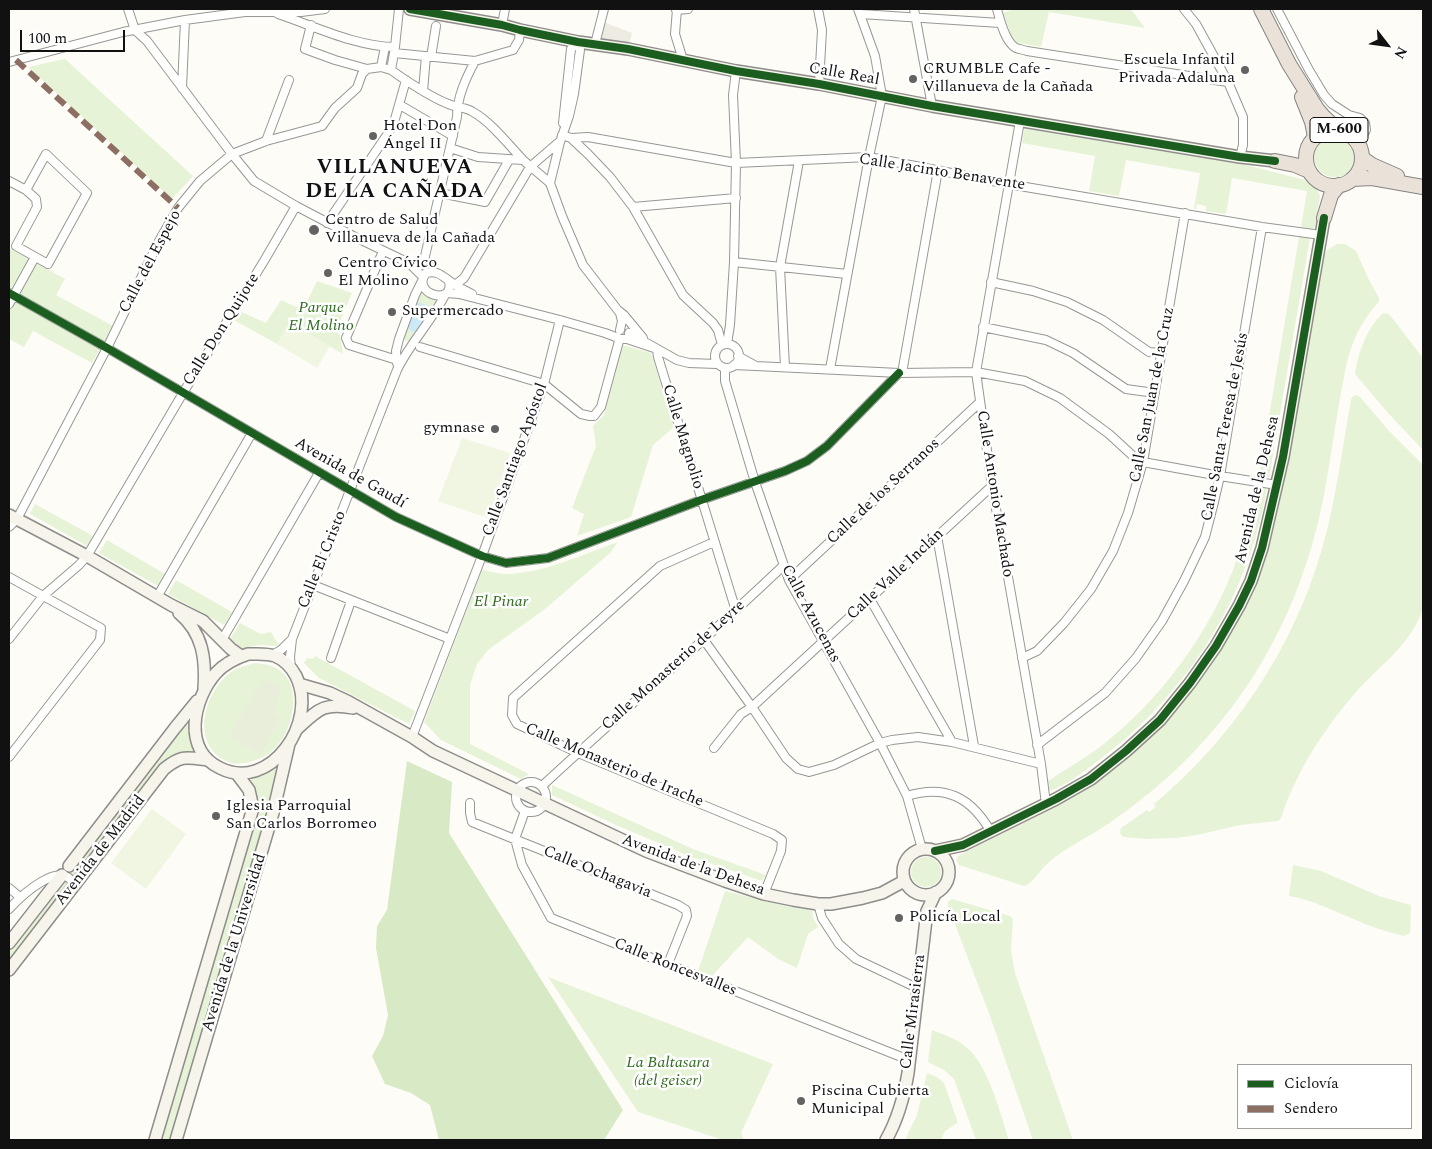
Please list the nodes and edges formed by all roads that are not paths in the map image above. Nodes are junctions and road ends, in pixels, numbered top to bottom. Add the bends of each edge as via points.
1 (128, 9) edge
2 (253, 9) edge
3 (325, 9) edge
4 (399, 9) edge
5 (410, 9) edge
6 (505, 9) edge
7 (604, 9) edge
8 (688, 9) edge
9 (818, 9) edge
10 (914, 9) edge
11 (997, 9) edge
12 (1184, 9) edge
13 (1260, 9) edge
14 (1277, 9) edge
15 (245, 10) edge
16 (677, 10) edge
17 (271, 11) junction
18 (860, 12) edge
19 (916, 17) junction
20 (185, 20) junction
21 (1000, 23) junction
22 (311, 25) junction
23 (502, 25) junction
24 (436, 26) dead end
25 (135, 30) junction
26 (520, 30) junction
27 (578, 42) junction
28 (596, 44) junction
29 (385, 47) junction
30 (395, 50) junction
31 (429, 56) junction
32 (683, 60) junction
33 (476, 61) junction
34 (9, 62) edge
35 (1289, 64) junction
36 (381, 67) junction
37 (367, 69) junction
38 (391, 70) junction
39 (736, 71) junction
40 (289, 80) dead end
41 (406, 80) junction
42 (1228, 82) junction
43 (819, 84) junction
44 (182, 88) junction
45 (423, 91) junction
46 (882, 96) junction
47 (400, 105) junction
48 (457, 106) junction
49 (932, 106) junction
50 (1020, 121) junction
51 (1338, 130) junction
52 (453, 136) junction
53 (588, 137) junction
54 (571, 138) junction
55 (561, 139) junction
56 (266, 141) junction
57 (1357, 141) junction
58 (1312, 143) junction
59 (450, 148) junction
60 (232, 154) junction
61 (588, 154) junction
62 (1240, 157) junction
63 (869, 158) junction
64 (1362, 158) junction
65 (509, 160) junction
66 (523, 160) junction
67 (798, 160) junction
68 (1275, 161) junction
69 (736, 163) junction
70 (530, 166) junction
71 (938, 170) junction
72 (1309, 171) junction
73 (1352, 179) junction
74 (9, 181) edge
75 (1321, 182) junction
76 (550, 183) junction
77 (1008, 184) junction
78 (1339, 185) junction
79 (1423, 185) edge
80 (26, 190) junction
81 (440, 193) junction
82 (736, 198) junction
83 (296, 206) junction
84 (633, 207) junction
85 (1185, 213) junction
86 (1324, 218) junction
87 (327, 223) junction
88 (1262, 227) junction
89 (1321, 235) junction
90 (384, 251) junction
91 (35, 256) junction
92 (409, 262) junction
93 (734, 262) junction
94 (423, 265) junction
95 (780, 267) junction
96 (847, 274) junction
97 (424, 277) junction
98 (990, 282) junction
99 (452, 283) junction
100 (446, 294) junction
101 (11, 295) edge
102 (480, 299) junction
103 (9, 304) edge
104 (618, 310) junction
105 (627, 318) junction
106 (560, 320) junction
107 (730, 326) junction
108 (983, 327) junction
109 (423, 330) junction
110 (718, 330) junction
111 (624, 334) junction
112 (399, 339) junction
113 (647, 342) junction
114 (724, 345) junction
115 (410, 347) junction
116 (420, 347) junction
117 (107, 348) junction
118 (657, 350) junction
119 (1162, 353) junction
120 (738, 356) junction
121 (397, 360) junction
122 (717, 364) junction
123 (734, 365) junction
124 (756, 366) junction
125 (725, 368) junction
126 (785, 368) junction
127 (830, 369) junction
128 (397, 370) junction
129 (976, 372) junction
130 (900, 373) junction
131 (544, 384) junction
132 (183, 393) junction
133 (1155, 393) junction
134 (980, 403) junction
135 (252, 433) junction
136 (1143, 462) junction
137 (319, 473) junction
138 (1220, 476) junction
139 (756, 482) junction
140 (1277, 485) junction
141 (992, 486) junction
142 (351, 490) junction
143 (701, 500) junction
144 (12, 520) edge
145 (937, 536) junction
146 (714, 542) junction
147 (87, 556) junction
148 (482, 556) junction
149 (783, 566) junction
150 (9, 578) edge
151 (789, 580) junction
152 (313, 585) junction
153 (43, 596) junction
154 (157, 597) junction
155 (870, 599) junction
156 (351, 601) junction
157 (171, 605) junction
158 (736, 611) junction
159 (292, 638) junction
160 (9, 639) edge
161 (450, 639) junction
162 (222, 640) junction
163 (704, 640) junction
164 (823, 642) junction
165 (272, 655) junction
166 (241, 656) junction
167 (331, 658) dead end
168 (1022, 658) junction
169 (291, 668) junction
170 (299, 684) junction
171 (202, 694) junction
172 (752, 707) junction
173 (362, 710) junction
174 (296, 731) junction
175 (412, 737) junction
176 (952, 742) junction
177 (880, 743) junction
178 (289, 744) junction
179 (1036, 744) junction
180 (974, 746) junction
181 (714, 748) dead end
182 (578, 753) junction
183 (9, 758) edge
184 (207, 760) junction
185 (1040, 764) junction
186 (237, 774) junction
187 (542, 786) junction
188 (517, 791) junction
189 (907, 796) junction
190 (470, 803) dead end
191 (544, 804) junction
192 (1046, 804) junction
193 (525, 811) junction
194 (991, 832) junction
195 (515, 840) junction
196 (963, 845) junction
197 (922, 849) junction
198 (936, 851) junction
199 (947, 863) junction
200 (69, 866) joint
201 (62, 875) junction
202 (904, 881) junction
203 (74, 885) junction
204 (9, 888) edge
205 (936, 892) junction
206 (764, 894) junction
207 (921, 894) junction
208 (20, 897) junction
209 (818, 904) junction
210 (9, 909) edge
211 (927, 911) junction
212 (9, 944) edge
213 (668, 964) junction
214 (9, 970) edge
215 (918, 988) junction
216 (909, 1060) junction
217 (154, 1140) edge
218 (176, 1140) edge
219 (886, 1140) edge

1 - 25 street
2 - 17 street
3 - 17 street
4 - 30 street
5 - 23 street, Calle Real
6 - 23 street
7 - 28 street
8 - 16 street
9 - 43 street via 822,30
10 - 19 street
11 - 21 street
12 - 42 street via 1196,24
13 - 35 highway, M-600
14 - 57 street via 1324,96 1365,123 1366,130
15 - 17 street
15 - 20 street
16 - 32 street via 675,34
17 - 22 street
18 - 19 street
18 - 46 street via 875,56
19 - 21 street
19 - 49 street
20 - 25 street
20 - 44 street
21 - 42 street via 1008,41 1014,47 1027,51
22 - 29 street via 342,38
22 - 37 street via 305,49
23 - 26 street, Calle Real
24 - 31 street
25 - 34 street
25 - 44 street
26 - 27 street, Calle Real
26 - 33 street via 513,50
27 - 28 street, Calle Real
27 - 55 street via 580,50 574,94
28 - 32 street, Calle Real
29 - 30 street
29 - 36 street
30 - 31 street
30 - 38 street
31 - 33 street
31 - 45 street
32 - 39 street, Calle Real
33 - 48 street via 466,78
35 - 51 highway, M-600 via 1317,109
35 - 58 highway, M-600 via 1312,122
36 - 37 street
36 - 38 street
37 - 56 street, Calle del Espejo via 357,88 335,108 322,126
38 - 41 street
39 - 43 street, Calle Real
39 - 69 street via 732,95
40 - 56 street
41 - 45 street
41 - 47 street
42 - 62 street via 1244,117 1244,145
43 - 46 street, Calle Real
44 - 60 street
45 - 48 street
46 - 49 street, Calle Real
46 - 63 street
47 - 52 street
47 - 87 street via 394,126
48 - 52 street
48 - 66 street via 485,120
49 - 50 street, Calle Real
50 - 62 street, Calle Real
50 - 77 street, Calle Antonio Machado
51 - 57 highway, M-600
51 - 58 highway, M-600 via 1326,131
52 - 59 street
53 - 54 street, Calle Jacinto Benavente
53 - 61 street
53 - 69 street, Calle Jacinto Benavente
54 - 55 street, Calle Jacinto Benavente
54 - 61 street
55 - 70 street
55 - 76 street
56 - 60 street, Calle del Espejo
57 - 64 highway, M-600
58 - 68 highway via 1295,157
58 - 72 highway, M-600 via 1306,156
59 - 65 street via 478,157
59 - 81 street
60 - 83 street via 254,181
60 - 117 street, Calle del Espejo via 200,181 178,208
61 - 84 street
62 - 68 street, Calle Real
63 - 67 street, Calle Jacinto Benavente
63 - 71 street, Calle Jacinto Benavente
63 - 96 street
64 - 73 highway, M-600 via 1358,174
64 - 79 highway, M-600 via 1390,174
65 - 66 street
65 - 81 street via 485,202
66 - 70 street
67 - 69 street, Calle Jacinto Benavente
67 - 95 street
68 - 72 highway
69 - 82 street
70 - 76 street
70 - 99 street via 464,278
71 - 77 street, Calle Jacinto Benavente
71 - 130 street
72 - 75 highway
73 - 78 highway, M-600
73 - 79 highway, M-600 via 1372,178
74 - 80 street
75 - 78 highway
75 - 86 highway via 1325,199
76 - 104 street via 583,265
77 - 85 street, Calle Jacinto Benavente
77 - 98 street, Calle Antonio Machado
78 - 86 highway via 1331,195
80 - 91 street via 36,198 37,207 16,246
80 - 91 street via 46,154 87,193 48,264
81 - 94 street
82 - 84 street
82 - 93 street
83 - 87 street
83 - 132 street, Calle Don Quijote
84 - 110 street via 683,295
85 - 88 street, Calle Jacinto Benavente
85 - 119 street, Calle San Juan de la Cruz
86 - 89 street, Avenida de la Dehesa
87 - 90 street
88 - 89 street, Calle Jacinto Benavente
88 - 138 street, Calle Santa Teresa de Jesús
89 - 140 street, Avenida de la Dehesa
90 - 92 street
90 - 121 street via 346,338 349,345
91 - 101 street
92 - 94 street
92 - 97 street
93 - 95 street
93 - 107 street
94 - 97 street
95 - 96 street
95 - 126 street
96 - 127 street
97 - 99 street via 436,272
97 - 100 street via 427,291 436,295
97 - 112 street, Calle El Cristo
98 - 108 street, Calle Antonio Machado
98 - 119 street via 1067,302 1103,320 1149,352
99 - 100 street
99 - 102 street
100 - 102 street
100 - 109 street, Calle El Cristo
101 - 103 street
101 - 117 street, Avenida de Gaudí
102 - 106 street
104 - 105 street
104 - 111 street
105 - 111 street
105 - 113 street
106 - 111 street via 605,333
106 - 131 street, Calle Santiago Apóstol
107 - 110 street
107 - 114 street
108 - 129 street, Calle Antonio Machado
108 - 133 street via 1046,340 1073,352 1126,389
109 - 115 street, Calle El Cristo
109 - 116 street
110 - 114 street
111 - 113 street
111 - 118 street
111 - 131 street via 601,406 594,416 581,414
112 - 115 street
112 - 121 street, Calle El Cristo
113 - 118 street
114 - 120 street via 735,348
114 - 122 street via 716,350
115 - 116 street
115 - 128 street, Calle El Cristo
116 - 131 street
117 - 132 street, Avenida de Gaudí
117 - 144 street, Calle del Espejo
118 - 122 street via 685,362
118 - 143 street, Calle Magnolio
119 - 133 street, Calle San Juan de la Cruz
120 - 123 street
120 - 124 street
121 - 128 street, Calle El Cristo
122 - 125 street
123 - 124 street
123 - 125 street
124 - 126 street
125 - 139 street, Calle Azucenas via 725,381
126 - 127 street
127 - 130 street
128 - 142 street, Calle El Cristo
129 - 130 street
129 - 134 street, Calle Antonio Machado
129 - 136 street via 1025,381 1060,398
130 - 139 street, Avenida de Gaudí via 814,456
131 - 148 street, Calle Santiago Apóstol
132 - 135 street, Avenida de Gaudí
132 - 147 street, Calle Don Quijote
133 - 136 street, Calle San Juan de la Cruz
134 - 141 street, Calle Antonio Machado
134 - 151 street, Calle de los Serranos
135 - 137 street, Avenida de Gaudí
135 - 154 street
136 - 138 street
136 - 168 street, Calle San Juan de la Cruz via 1113,551 1091,589 1037,651
137 - 142 street, Avenida de Gaudí
137 - 162 street
138 - 140 street
138 - 179 street, Calle Santa Teresa de Jesús via 1205,537 1162,622 1136,658 1104,693
139 - 143 street, Avenida de Gaudí
139 - 149 street, Calle Azucenas
140 - 192 street, Avenida de la Dehesa via 1251,581 1216,646 1190,684 1160,720 1126,751 1091,779
141 - 145 street, Calle Valle Inclán
141 - 168 street, Calle Antonio Machado
142 - 148 street, Avenida de Gaudí via 396,517
142 - 152 street, Calle El Cristo
143 - 146 street, Calle Magnolio
143 - 148 street, Avenida de Gaudí via 548,558 506,563
144 - 147 street
145 - 155 street, Calle Valle Inclán
145 - 180 street
146 - 158 street, Calle Magnolio
146 - 182 street, Calle Monasterio de Irache via 660,566 512,698 512,715 517,724
147 - 153 street, Calle Don Quijote
147 - 154 street
148 - 161 street, Calle Santiago Apóstol
149 - 151 street, Calle Azucenas
149 - 158 street, Calle Monasterio de Leyre
150 - 153 street
151 - 164 street, Calle Azucenas
152 - 156 street
152 - 159 street, Calle El Cristo
153 - 160 street, Calle Don Quijote
153 - 183 street via 101,628 100,640
154 - 157 street
155 - 164 street, Calle Valle Inclán
155 - 176 street
156 - 161 street
156 - 167 street
157 - 162 street via 203,621
157 - 171 street via 188,620 200,641 205,668
158 - 163 street, Calle Monasterio de Leyre
159 - 165 street, Calle El Cristo
159 - 169 street, Calle El Cristo
161 - 175 street, Calle Santiago Apóstol
162 - 166 street
163 - 172 street
163 - 182 street, Calle Monasterio de Leyre
164 - 172 street, Calle Valle Inclán
164 - 177 street, Calle Azucenas
165 - 166 street
165 - 169 street
166 - 171 street via 216,673
168 - 179 street, Calle Antonio Machado
169 - 170 street
170 - 173 street, Avenida de la Dehesa via 330,693
170 - 174 street via 302,702
171 - 184 street via 194,724 198,743
171 - 200 street, Avenida de Madrid
172 - 177 street via 786,758 798,769 808,772 834,765
172 - 181 street, Calle Valle Inclán via 741,714
173 - 174 street, Avenida de la Dehesa via 338,705 326,707 315,712
173 - 175 street, Avenida de la Dehesa
174 - 178 street
175 - 188 street, Avenida de la Dehesa via 433,751
176 - 177 street via 918,737
176 - 180 street
177 - 189 street, Calle Azucenas
178 - 186 street via 278,758 267,765
178 - 218 street, Avenida de la Universidad via 273,813
179 - 185 street, Calle Antonio Machado
180 - 185 street
182 - 187 street, Calle Monasterio de Leyre
182 - 206 street, Calle Monasterio de Irache via 782,840
184 - 186 street
184 - 203 street, Avenida de Madrid via 183,758 164,769
185 - 192 street, Calle Antonio Machado
186 - 217 street, Avenida de la Universidad via 249,790 253,808
187 - 188 street via 534,782 523,784
187 - 191 street via 546,794
188 - 191 street, Avenida de la Dehesa
188 - 193 street via 518,805
189 - 194 street via 933,791 961,799 973,806
189 - 197 street, Calle Azucenas
190 - 195 street, Calle Ochagavia via 472,822
191 - 193 street via 534,812
191 - 206 street, Avenida de la Dehesa via 646,851
192 - 194 street, Avenida de la Dehesa
193 - 195 street
194 - 196 street, Avenida de la Dehesa
195 - 213 street, Calle Roncesvalles via 522,865 551,918
195 - 213 street, Calle Ochagavia via 686,910 687,916
196 - 198 street, Avenida de la Dehesa
196 - 199 street, Avenida de la Dehesa
197 - 198 street
197 - 202 street via 906,860
198 - 199 street
199 - 205 street via 947,880
200 - 201 street, Avenida de Madrid
201 - 203 street
201 - 208 street, Avenida de Madrid via 53,875
201 - 212 street, Avenida de Madrid
202 - 207 street via 914,892
202 - 209 street, Avenida de la Dehesa via 882,893
203 - 214 street, Avenida de Madrid
204 - 208 street
205 - 207 street
205 - 211 street, Calle Mirasierra
206 - 209 street, Avenida de la Dehesa
207 - 211 street, Calle Mirasierra
208 - 210 street, Avenida de Madrid
209 - 215 street via 822,918 839,944 856,959
211 - 215 street, Calle Mirasierra
213 - 216 street, Calle Roncesvalles
215 - 216 street, Calle Mirasierra
216 - 219 street, Calle Mirasierra via 900,1109

